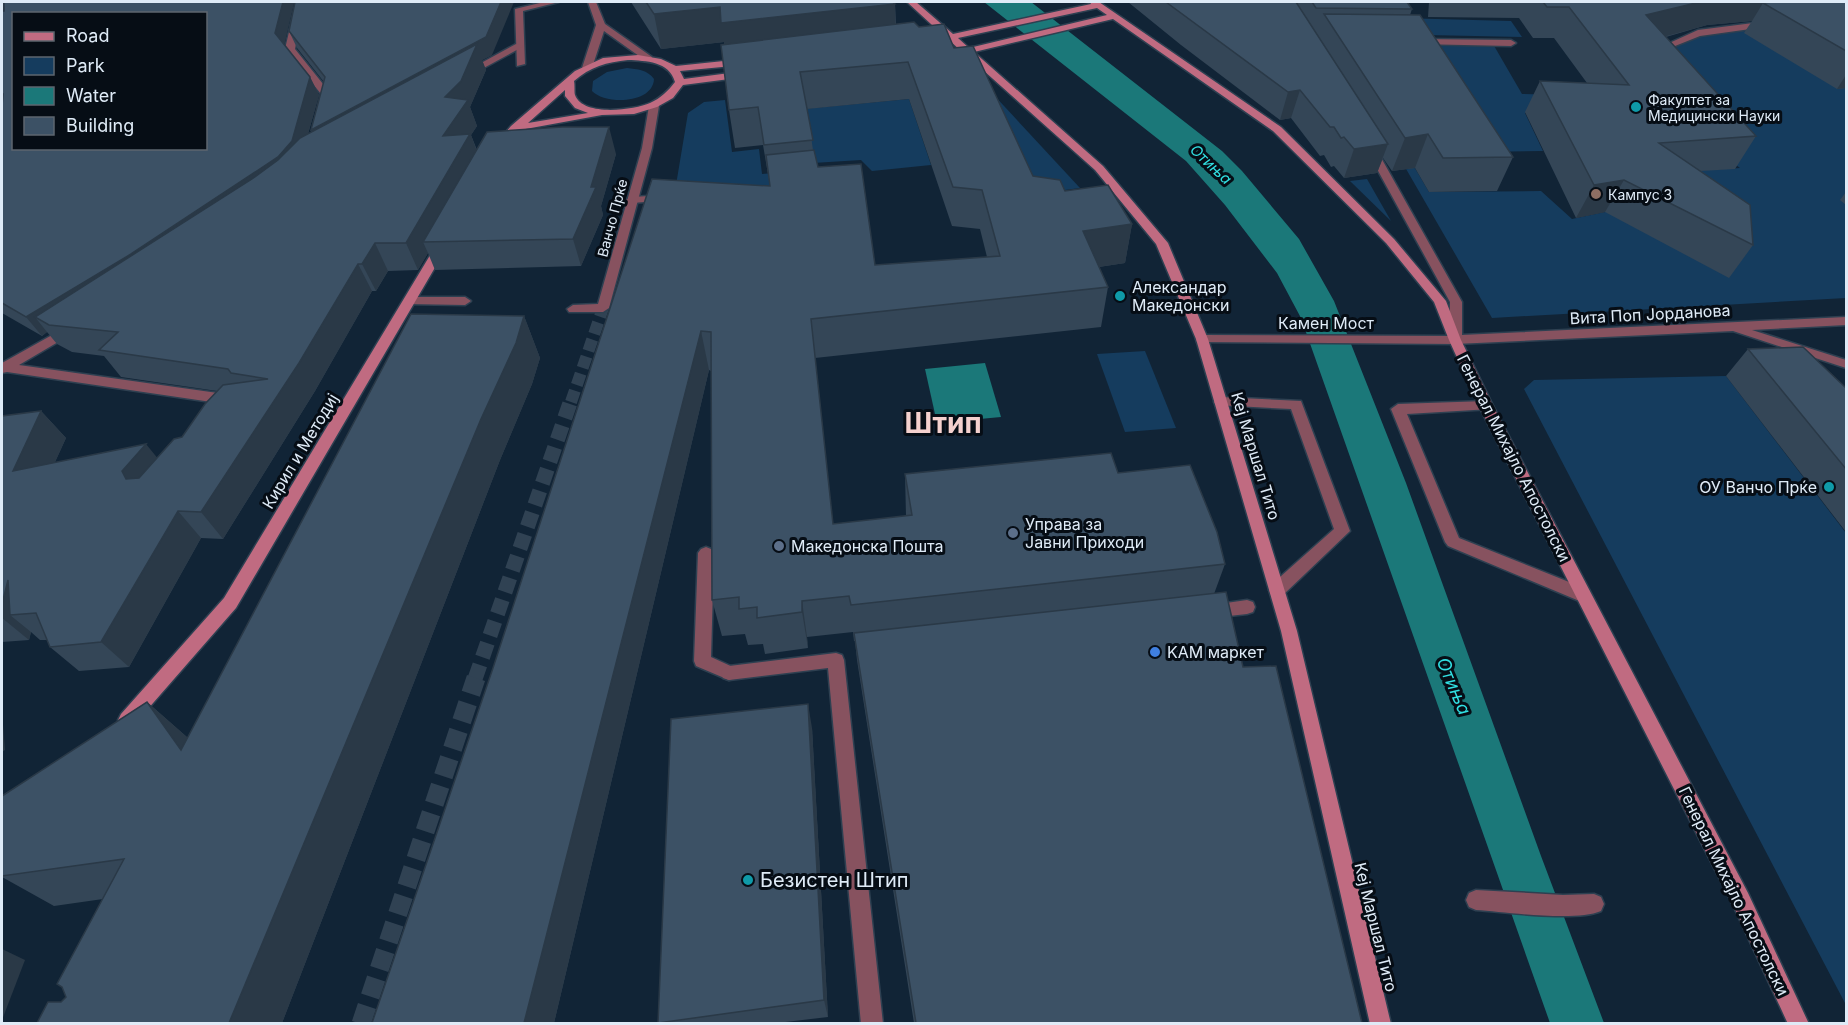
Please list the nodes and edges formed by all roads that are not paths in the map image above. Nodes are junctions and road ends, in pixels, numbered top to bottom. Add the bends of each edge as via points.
1 (300, 2) edge
2 (555, 2) edge
3 (592, 2) edge
4 (911, 2) edge
5 (1096, 3) edge
6 (1115, 16) junction
7 (1780, 22) edge
8 (601, 25) junction
9 (937, 38) edge
10 (954, 38) junction
11 (1406, 42) edge
12 (1511, 43) dead end
13 (1670, 45) edge
14 (519, 46) junction
15 (969, 52) junction
16 (649, 59) junction
17 (759, 60) edge
18 (520, 64) dead end
19 (985, 66) junction
20 (587, 68) junction
21 (675, 69) junction
22 (760, 72) edge
23 (459, 78) edge
24 (570, 82) junction
25 (680, 82) junction
26 (654, 106) junction
27 (604, 113) junction
28 (321, 114) edge
29 (515, 128) junction
30 (1365, 138) edge
31 (490, 156) edge
32 (679, 198) edge
33 (632, 200) junction
34 (447, 236) edge
35 (410, 301) junction
36 (465, 301) dead end
37 (571, 313) dead end
38 (1846, 321) edge
39 (79, 323) edge
40 (1727, 326) junction
41 (1202, 339) junction
42 (1413, 339) joint
43 (1455, 340) junction
44 (1846, 364) edge
45 (3, 368) edge
46 (1221, 402) junction
47 (1486, 406) junction
48 (233, 410) edge
49 (706, 553) dead end
50 (1277, 590) junction
51 (1583, 595) junction
52 (1247, 607) dead end
53 (1200, 612) edge
54 (116, 732) edge
55 (1476, 900) dead end
56 (1594, 904) dead end
57 (872, 1023) edge
58 (1381, 1023) edge
59 (1799, 1023) edge

1 - 28 street via 290,49 326,94
2 - 14 street via 519,9
3 - 8 street
4 - 10 street, Кеј Маршал Тито via 931,24
5 - 6 street, Генерал Михајло Апостолски
5 - 10 street
6 - 15 street
6 - 43 street, Генерал Михајло Апостолски via 1277,129 1390,241 1440,301
7 - 13 street via 1698,33
8 - 16 street
8 - 20 street
9 - 10 street
10 - 15 street, Кеј Маршал Тито
11 - 12 street
14 - 18 street
14 - 23 street
15 - 19 street, Кеј Маршал Тито
15 - 19 street via 950,54
16 - 20 street via 617,59
16 - 21 street
17 - 21 street
19 - 41 street, Кеј Маршал Тито via 1099,168 1162,243
20 - 24 street
21 - 25 street
22 - 25 street
24 - 27 street via 567,90 577,105
24 - 29 street
25 - 26 street via 667,99
26 - 27 street
26 - 33 street, Ванчо Прќе
27 - 29 street
29 - 31 street
30 - 43 street via 1456,302
32 - 33 street
33 - 37 street, Ванчо Прќе via 602,313
34 - 35 street, Кирил и Методиј
35 - 36 street
35 - 54 street, Кирил и Методиј via 230,603
38 - 40 street, Вита Поп Јорданова
39 - 45 street
40 - 43 street, Вита Поп Јорданова
40 - 44 street
41 - 42 street, Камен Мост
41 - 46 street, Кеј Маршал Тито
42 - 43 street, Вита Поп Јорданова
43 - 47 street, Генерал Михајло Апостолски
45 - 48 street via 241,401
46 - 50 street, Кеј Маршал Тито
46 - 50 street via 1296,404 1342,531
47 - 51 street, Генерал Михајло Апостолски
47 - 51 street via 1398,409 1453,542
49 - 57 street via 702,661 729,673 836,660
50 - 58 street, Кеј Маршал Тито
51 - 59 street, Генерал Михајло Апостолски via 1741,900
52 - 53 street
55 - 56 street

